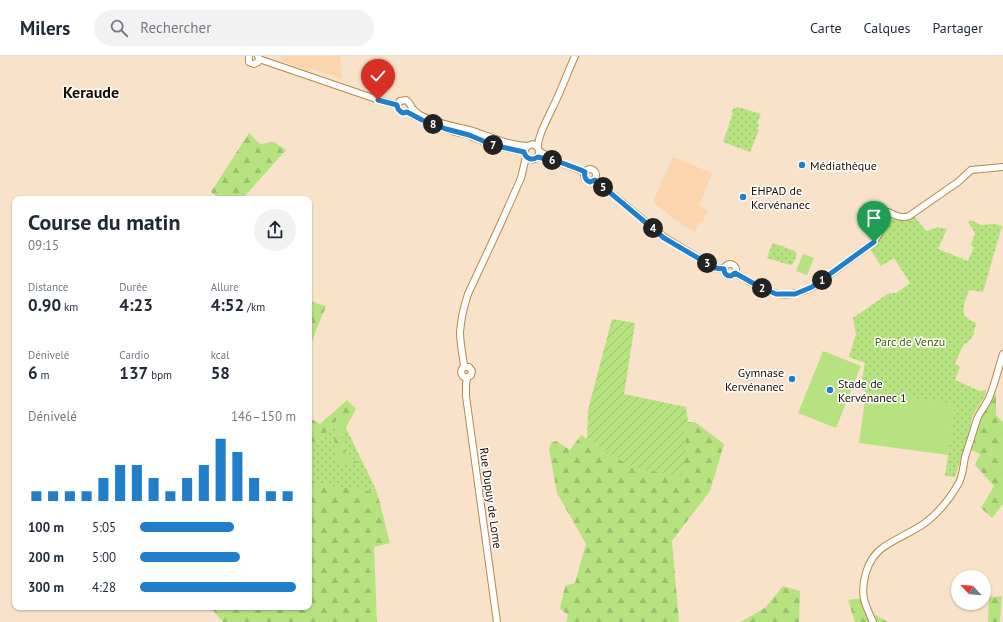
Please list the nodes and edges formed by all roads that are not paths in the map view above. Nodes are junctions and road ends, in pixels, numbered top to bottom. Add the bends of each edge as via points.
1 (249, 56) edge
2 (575, 56) edge
3 (258, 57) edge
4 (410, 106) junction
5 (401, 110) junction
6 (532, 152) junction
7 (1003, 167) edge
8 (724, 269) junction
9 (735, 273) junction
10 (1003, 354) edge
11 (497, 622) edge
12 (873, 622) edge

1 - 3 street via 252,64 257,63
2 - 6 street, Rue Dupuy de Lome
3 - 5 street
4 - 5 street via 410,110
4 - 5 street via 404,99 399,102
4 - 6 street via 423,116
5 - 6 street via 455,132
6 - 8 street via 585,172 588,181 595,180 664,238 715,268
6 - 11 street, Rue Dupuy de Lome via 525,173 520,178 468,294 460,332 464,367 472,370 467,378 466,396
7 - 9 street via 971,170 958,182 904,218 888,212 874,242 812,287 795,294 776,294
8 - 9 street via 724,273 729,276
8 - 9 street via 725,265 731,264 735,267
10 - 12 street via 989,398 978,418 958,485 926,522 882,548 872,558 864,590 865,601

